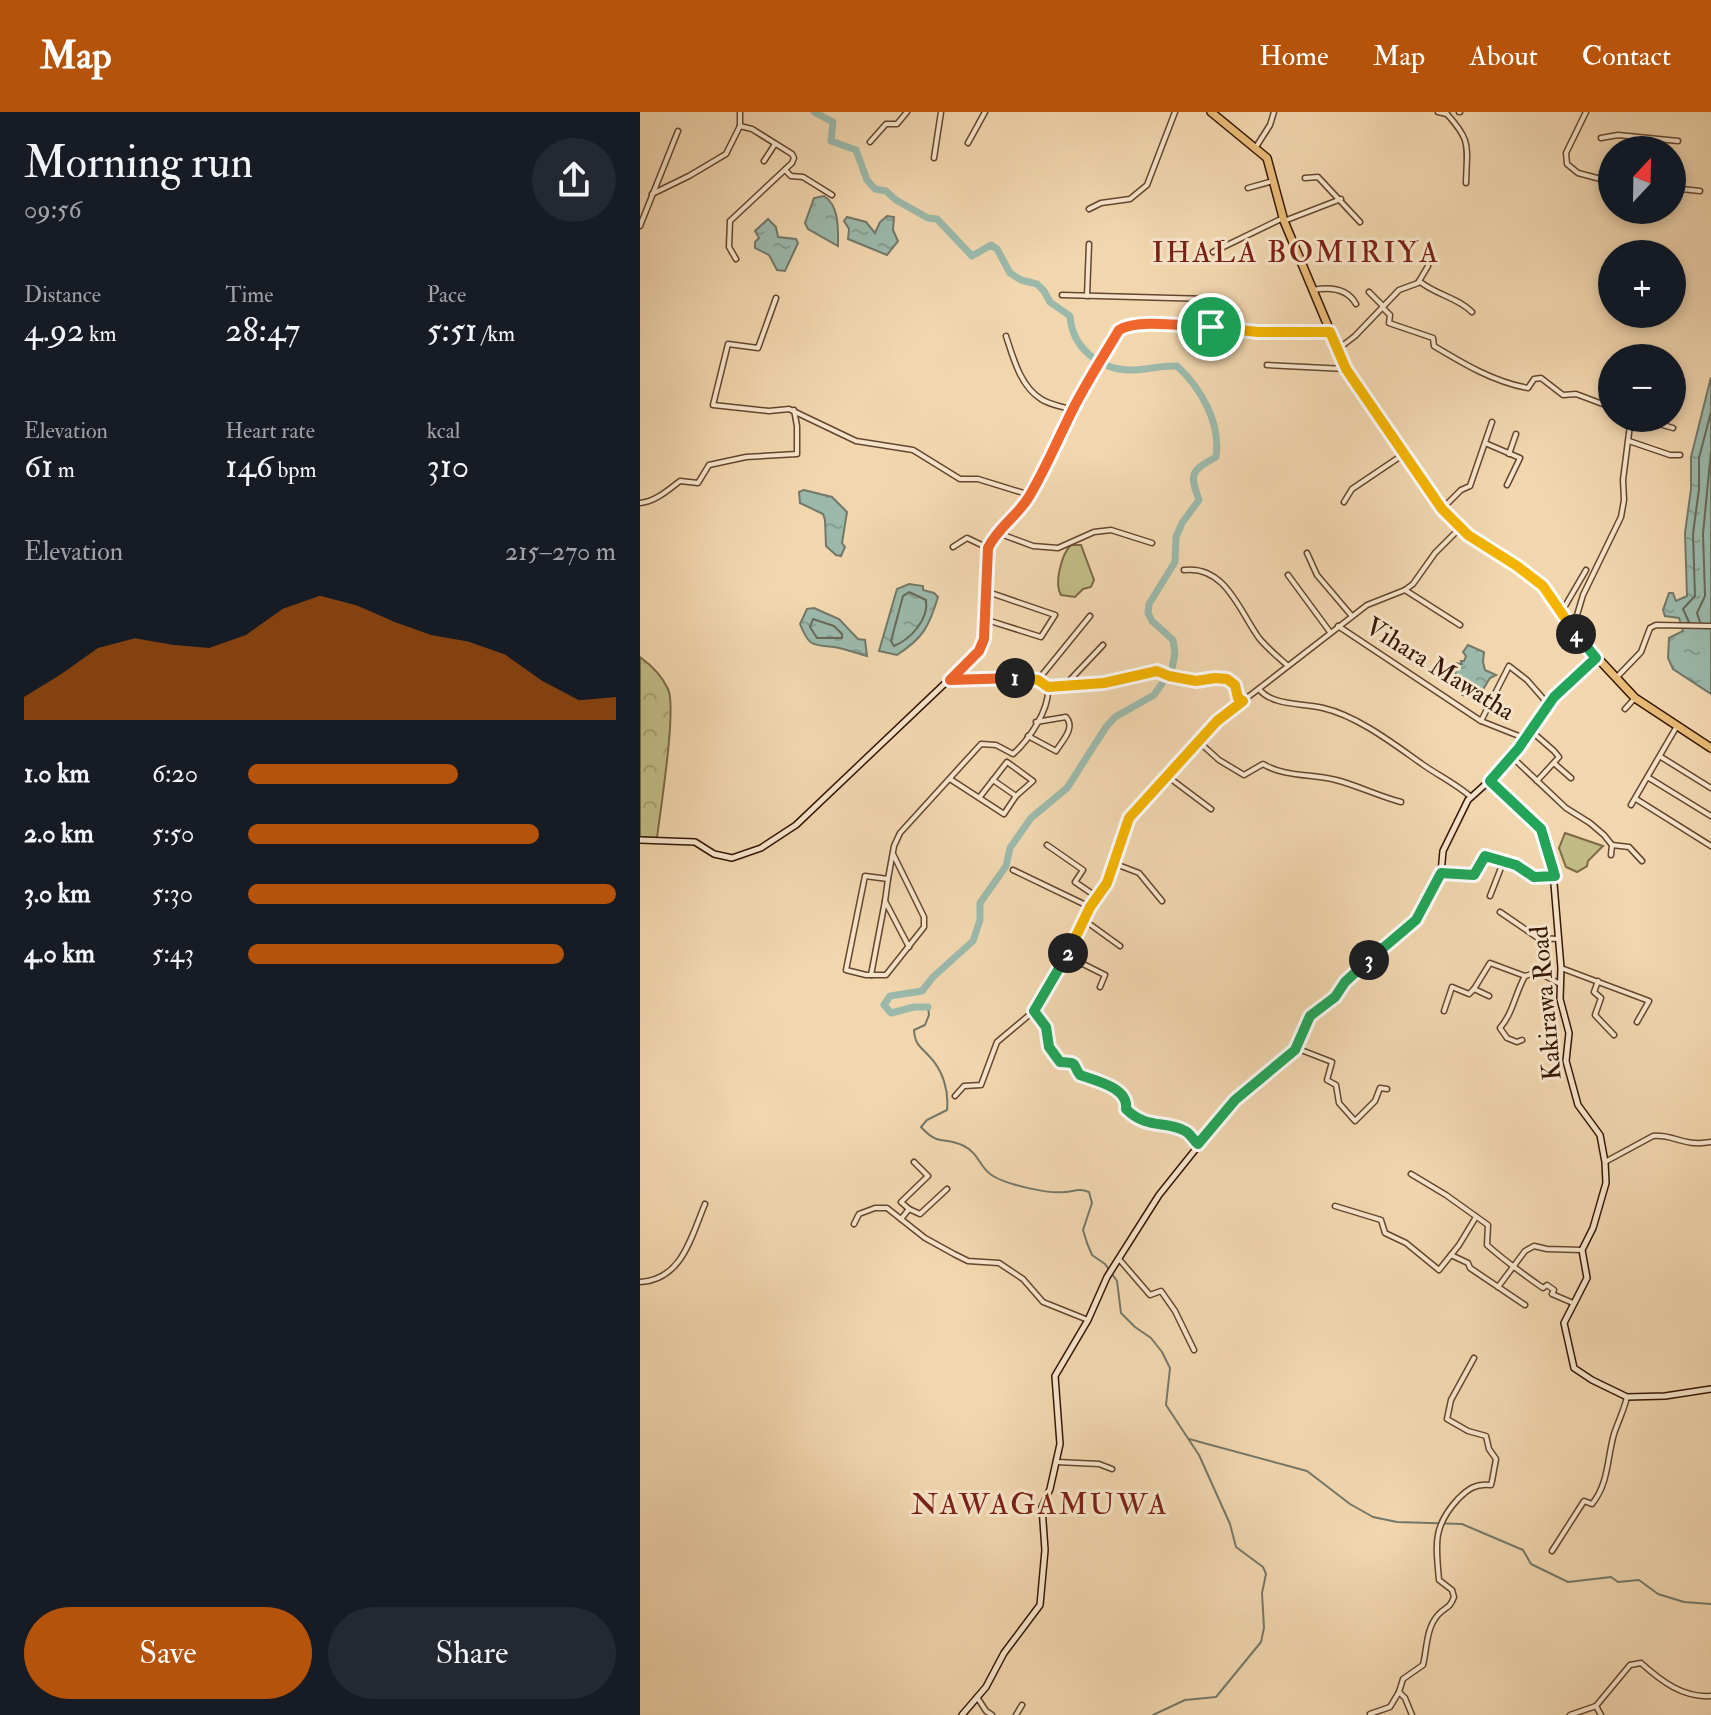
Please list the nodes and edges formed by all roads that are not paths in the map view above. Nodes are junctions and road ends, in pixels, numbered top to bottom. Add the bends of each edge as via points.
1 (740, 112) edge
2 (907, 112) edge
3 (941, 112) edge
4 (985, 112) edge
5 (1175, 112) edge
6 (1211, 112) edge
7 (1274, 112) edge
8 (1438, 112) edge
9 (1586, 112) edge
10 (1446, 113) edge
11 (740, 126) junction
12 (678, 131) dead end
13 (870, 142) dead end
14 (968, 143) dead end
15 (775, 144) junction
16 (1256, 147) junction
17 (934, 158) dead end
18 (764, 161) dead end
19 (785, 170) junction
20 (1305, 178) dead end
21 (1598, 178) edge
22 (1273, 181) junction
23 (1466, 183) dead end
24 (1248, 188) dead end
25 (1686, 190) edge
26 (1700, 191) dead end
27 (652, 194) junction
28 (832, 195) dead end
29 (1341, 199) junction
30 (1089, 209) dead end
31 (1283, 219) junction
32 (641, 222) edge
33 (1360, 222) dead end
34 (1089, 244) dead end
35 (1213, 252) dead end
36 (736, 259) dead end
37 (1428, 266) dead end
38 (1419, 281) junction
39 (1313, 290) junction
40 (1369, 292) dead end
41 (1062, 295) dead end
42 (1087, 296) junction
43 (776, 298) dead end
44 (1356, 304) dead end
45 (1383, 306) junction
46 (1472, 312) dead end
47 (1211, 327) junction
48 (1330, 332) junction
49 (1006, 336) dead end
50 (1336, 350) junction
51 (1267, 365) dead end
52 (1346, 369) junction
53 (1598, 402) edge
54 (794, 410) junction
55 (1072, 410) junction
56 (1492, 422) dead end
57 (1630, 432) edge
58 (1516, 434) dead end
59 (1629, 441) junction
60 (1485, 443) junction
61 (1405, 454) junction
62 (1509, 454) junction
63 (1680, 455) dead end
64 (1507, 485) dead end
65 (1030, 495) junction
66 (1344, 502) dead end
67 (640, 503) edge
68 (1442, 509) junction
69 (1003, 526) junction
70 (1460, 528) junction
71 (1152, 543) dead end
72 (953, 547) dead end
73 (988, 548) junction
74 (1307, 553) dead end
75 (1184, 570) dead end
76 (1586, 570) dead end
77 (1288, 575) dead end
78 (1405, 590) junction
79 (988, 592) junction
80 (1561, 613) junction
81 (1090, 616) dead end
82 (1351, 616) junction
83 (987, 620) junction
84 (1460, 625) dead end
85 (1569, 625) junction
86 (1338, 626) junction
87 (1711, 626) edge
88 (1330, 632) junction
89 (1103, 645) dead end
90 (1596, 658) junction
91 (1287, 665) junction
92 (1615, 679) junction
93 (950, 680) junction
94 (1038, 680) junction
95 (1067, 683) junction
96 (1048, 687) junction
97 (1259, 689) junction
98 (1635, 698) junction
99 (1243, 701) junction
100 (1548, 704) junction
101 (1625, 709) dead end
102 (1481, 721) junction
103 (1036, 722) junction
104 (1677, 726) junction
105 (1530, 730) junction
106 (1028, 736) junction
107 (1525, 738) junction
108 (1198, 741) junction
109 (1711, 748) edge
110 (1013, 754) junction
111 (1512, 757) junction
112 (1661, 757) junction
113 (1007, 762) junction
114 (1555, 764) junction
115 (1167, 776) junction
116 (1571, 778) dead end
117 (1649, 778) junction
118 (950, 779) junction
119 (993, 780) junction
120 (1490, 781) junction
121 (1537, 781) junction
122 (1711, 788) edge
123 (1016, 796) junction
124 (1471, 797) junction
125 (979, 798) junction
126 (1636, 799) junction
127 (1401, 802) dead end
128 (1631, 805) dead end
129 (1211, 809) dead end
130 (1711, 816) edge
131 (640, 840) edge
132 (1047, 845) dead end
133 (1612, 845) junction
134 (1711, 846) edge
135 (893, 854) junction
136 (1611, 855) dead end
137 (1504, 860) junction
138 (1642, 861) dead end
139 (1113, 863) junction
140 (1013, 870) dead end
141 (1441, 873) junction
142 (1555, 876) junction
143 (888, 879) junction
144 (1490, 896) dead end
145 (1097, 897) junction
146 (885, 901) junction
147 (1162, 901) dead end
148 (1090, 907) junction
149 (1500, 912) dead end
150 (1084, 920) junction
151 (1558, 939) junction
152 (1120, 946) dead end
153 (909, 948) junction
154 (1067, 956) junction
155 (1561, 968) junction
156 (871, 975) junction
157 (1525, 976) junction
158 (1598, 981) junction
159 (1560, 984) junction
160 (1100, 987) dead end
161 (1474, 989) junction
162 (1489, 996) dead end
163 (1034, 1011) junction
164 (1444, 1011) dead end
165 (1637, 1022) dead end
166 (1614, 1035) dead end
167 (1522, 1040) dead end
168 (1296, 1048) junction
169 (1387, 1089) dead end
170 (955, 1096) dead end
171 (1711, 1142) edge
172 (1198, 1144) junction
173 (914, 1162) dead end
174 (1605, 1162) junction
175 (1411, 1174) dead end
176 (947, 1189) dead end
177 (705, 1204) dead end
178 (1335, 1206) dead end
179 (909, 1209) junction
180 (1476, 1217) junction
181 (901, 1219) junction
182 (854, 1224) dead end
183 (1582, 1250) junction
184 (1451, 1255) junction
185 (1119, 1259) junction
186 (1514, 1264) junction
187 (640, 1282) edge
188 (1498, 1287) junction
189 (1573, 1303) junction
190 (1525, 1305) dead end
191 (1088, 1320) junction
192 (1194, 1350) dead end
193 (1474, 1358) dead end
194 (1711, 1389) edge
195 (1627, 1397) junction
196 (1057, 1462) junction
197 (1112, 1469) dead end
198 (1552, 1551) dead end
199 (1399, 1692) junction
200 (1711, 1696) edge
201 (977, 1697) junction
202 (1022, 1705) dead end
203 (1596, 1706) junction
204 (1370, 1714) edge
205 (962, 1715) edge
206 (992, 1715) edge
207 (1016, 1715) edge
208 (1412, 1715) edge
209 (1570, 1715) edge
210 (1601, 1715) edge

1 - 11 street
2 - 13 street
3 - 17 street
4 - 14 street
5 - 30 street via 1147,185 1130,199
6 - 16 main road
7 - 16 street
8 - 10 street
9 - 21 street via 1566,153 1567,164
10 - 23 street via 1465,136
11 - 15 street
11 - 27 street via 726,154
12 - 27 street
15 - 18 street
15 - 19 street via 794,158
16 - 22 main road via 1267,158
19 - 28 street
19 - 36 street via 730,221 729,247
20 - 29 street via 1318,177
22 - 24 street
22 - 31 main road
25 - 26 street
27 - 32 street
29 - 31 street
29 - 33 street
31 - 35 street
31 - 39 main road
34 - 42 street
37 - 38 street
38 - 45 street via 1399,290
38 - 46 street
39 - 44 street via 1344,292
39 - 48 main road
40 - 45 street
41 - 42 street
42 - 47 street via 1208,299
43 - 54 street via 758,348 728,344 713,405
45 - 50 street
45 - 53 street via 1389,323 1428,334 1434,346 1504,384 1528,388 1541,378 1563,395
47 - 48 street
47 - 55 street via 1123,327
48 - 50 main road
49 - 55 street via 1017,369 1034,393
50 - 52 main road
51 - 52 street
52 - 61 main road
54 - 65 street via 856,441 913,450 960,479 978,479
54 - 67 street via 797,454 709,465 698,483 680,481
55 - 65 street
56 - 60 street
57 - 59 street
58 - 62 street
59 - 63 street
59 - 85 street via 1621,517
60 - 62 street
60 - 68 street via 1470,486
61 - 66 street via 1352,489
61 - 68 main road
62 - 64 street via 1520,458
65 - 69 street
68 - 70 main road
69 - 71 street via 1006,536 1045,547 1058,548 1111,530
69 - 73 street
70 - 78 street
70 - 80 main road via 1543,586
72 - 73 street via 967,538
73 - 79 street
74 - 82 street via 1317,575
75 - 91 street via 1198,568 1223,581 1261,642
76 - 80 street
77 - 88 street
78 - 82 street via 1377,599
78 - 84 street
79 - 83 street
79 - 83 street via 1055,615 1041,637
80 - 85 main road
81 - 94 street
82 - 86 street
83 - 93 street via 982,647
85 - 90 main road
86 - 88 street
86 - 102 street, Vihara Mawatha
87 - 92 street via 1650,628 1634,661
88 - 91 street
89 - 95 street
90 - 92 main road
90 - 100 street
91 - 97 street
92 - 98 main road
93 - 94 street
93 - 131 street via 796,825 761,848 732,858 695,842
94 - 96 street
95 - 96 street
95 - 99 street via 1104,683 1157,671 1196,681 1227,679
96 - 103 street
97 - 99 street
97 - 124 street via 1266,696 1348,718 1394,742
98 - 101 street
98 - 104 main road
99 - 108 street
100 - 102 street via 1509,666
100 - 105 street
102 - 107 street, Vihara Mawatha
103 - 106 street
103 - 106 street via 1066,717 1070,728 1056,751
104 - 109 main road
104 - 112 street
105 - 107 street
105 - 114 street via 1559,757
106 - 110 street
107 - 111 street
108 - 115 street
108 - 127 street via 1244,775 1263,764 1362,787
110 - 113 street
110 - 118 street via 981,744
111 - 120 street
111 - 121 street
112 - 117 street
112 - 122 street
113 - 119 street
113 - 123 street via 1033,781
114 - 116 street
114 - 121 street
115 - 129 street
115 - 139 street via 1129,818
117 - 126 street
117 - 130 street
118 - 125 street
118 - 135 street via 900,833
119 - 123 street
119 - 125 street
120 - 124 street
120 - 142 street, Kakirawa Road via 1541,829
121 - 133 street
123 - 125 street via 1004,814
124 - 141 street via 1443,851
126 - 128 street
126 - 134 street
132 - 145 street via 1083,870 1075,882
133 - 136 street
133 - 138 street via 1629,847
135 - 143 street
135 - 153 street via 924,917 924,927
137 - 141 street via 1485,856 1474,875
137 - 142 street via 1534,877
137 - 144 street
139 - 145 street
139 - 147 street via 1139,873
140 - 148 street
141 - 168 street via 1416,920 1310,1016
142 - 151 street, Kakirawa Road
143 - 146 street
143 - 156 street via 862,880 846,970
145 - 148 street
146 - 153 street
146 - 156 street
148 - 150 street
149 - 151 street via 1538,938
150 - 152 street
150 - 154 street
151 - 155 street, Kakirawa Road
153 - 156 street via 886,975
154 - 160 street via 1105,975
154 - 163 street
155 - 158 street
155 - 159 street, Kakirawa Road
157 - 159 street via 1538,972
157 - 161 street via 1490,963
157 - 167 street via 1511,1015 1500,1028 1507,1038
158 - 165 street via 1649,1001
158 - 166 street via 1594,992 1601,998 1595,1015
159 - 174 street, Kakirawa Road via 1569,1033 1566,1061 1578,1105 1600,1135
161 - 162 street
161 - 164 street via 1469,994 1452,987
163 - 170 street via 997,1042 981,1085 964,1086
163 - 172 street via 1060,1062 1075,1063 1080,1075 1125,1096 1132,1116 1186,1131
168 - 169 street via 1332,1062 1327,1080 1336,1085 1339,1103 1355,1121 1380,1088
168 - 172 street via 1235,1100
171 - 174 street via 1694,1145 1653,1136
172 - 185 street
173 - 179 street via 928,1176 901,1202
174 - 183 street, Kakirawa Road via 1606,1183
175 - 180 street
176 - 179 street via 920,1214
177 - 187 street via 679,1263 655,1280
178 - 184 street via 1381,1220 1385,1233 1439,1270
179 - 181 street
180 - 184 street
180 - 186 street via 1488,1225 1487,1245
181 - 182 street via 887,1208 875,1208 859,1214
181 - 191 street via 968,1261 999,1263 1043,1302
183 - 186 street via 1534,1246
183 - 189 street, Kakirawa Road via 1587,1278
184 - 188 street
185 - 191 street
185 - 192 street via 1150,1295 1161,1291
186 - 188 street
186 - 189 street via 1543,1288 1554,1290 1552,1294
188 - 190 street
189 - 195 street, Kakirawa Road via 1564,1323 1574,1368
191 - 196 street via 1055,1376
193 - 199 street via 1451,1400 1447,1419 1486,1436 1496,1459 1492,1481 1465,1492 1442,1518 1436,1540 1439,1580 1454,1597 1430,1629 1423,1665 1403,1679
194 - 195 street, Kakirawa Road
195 - 198 street via 1605,1481 1592,1504 1584,1501
196 - 197 street
196 - 201 street via 1042,1507 1040,1605
199 - 204 street via 1390,1707
199 - 208 street
200 - 203 street via 1683,1693 1641,1663 1630,1665
201 - 205 street
201 - 206 street
202 - 207 street
203 - 209 street
203 - 210 street

